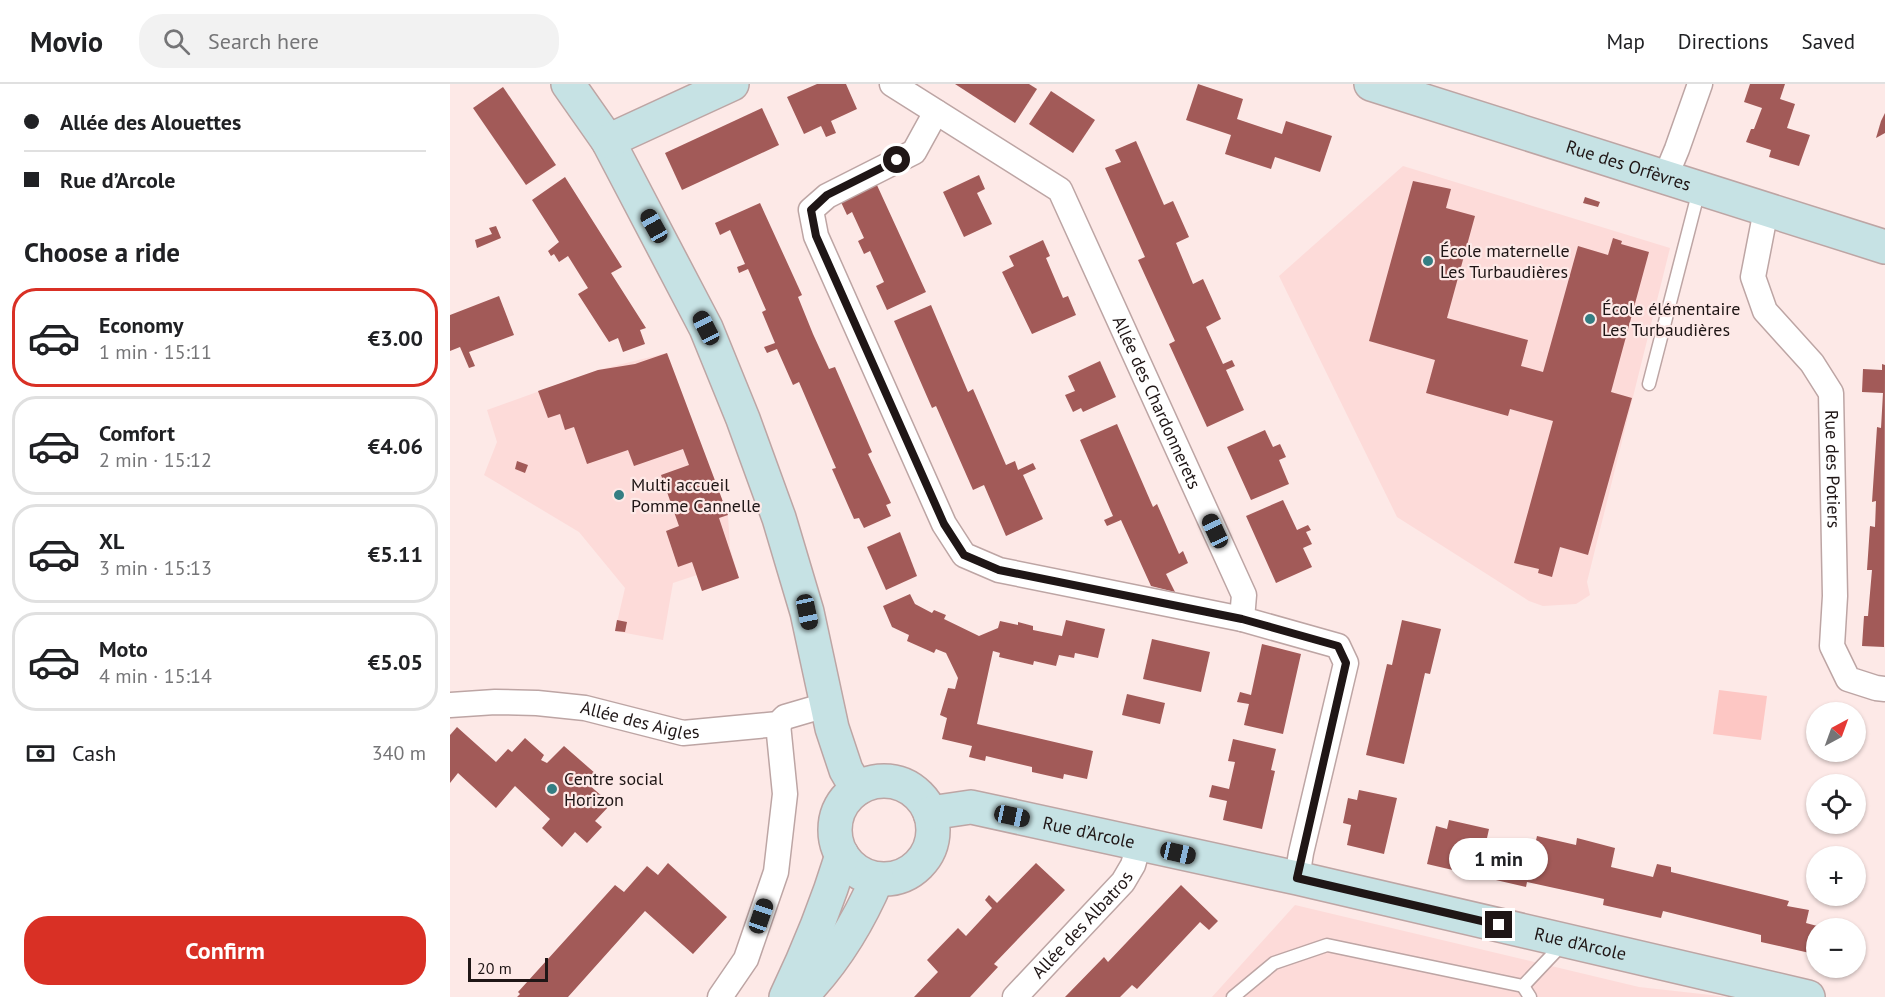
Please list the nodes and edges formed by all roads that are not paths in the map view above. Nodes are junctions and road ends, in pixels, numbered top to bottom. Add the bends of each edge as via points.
1 (568, 84) edge
2 (732, 84) edge
3 (892, 84) edge
4 (1371, 84) edge
5 (1700, 84) edge
6 (936, 112) junction
7 (608, 141) junction
8 (1665, 178) junction
9 (1700, 189) junction
10 (1766, 210) junction
11 (1885, 248) edge
12 (1649, 384) dead end
13 (1242, 619) junction
14 (1885, 688) edge
15 (450, 705) edge
16 (826, 705) junction
17 (772, 725) junction
18 (857, 789) junction
19 (930, 813) junction
20 (1139, 844) junction
21 (842, 855) junction
22 (1297, 878) junction
23 (877, 879) junction
24 (1561, 939) junction
25 (1526, 992) edge
26 (1772, 993) edge
27 (720, 997) edge
28 (786, 997) edge
29 (800, 997) edge
30 (1015, 997) edge
31 (1233, 997) edge
32 (1808, 997) edge

1 - 7 street
2 - 7 street
3 - 6 street, Allée des Chardonnerets
4 - 8 street, Rue des Orfèvres
5 - 8 street
6 - 13 street, Allée des Chardonnerets via 1060,190 1245,595
6 - 13 street via 914,152 827,195 811,210 816,236 944,524 964,555 999,570
7 - 16 street via 706,328 743,419 779,518 807,612
8 - 9 street, Rue des Orfèvres
9 - 10 street, Rue des Orfèvres
9 - 12 lane
10 - 11 street, Rue des Orfèvres
10 - 14 street, Rue des Potiers via 1753,277 1765,311 1812,363 1831,393 1835,596 1832,646 1848,679
13 - 22 street via 1338,646 1346,663
15 - 17 street, Allée des Aigles via 495,702 585,708 683,733
16 - 17 street, Allée des Aigles
16 - 18 street via 846,770
17 - 27 street via 785,794 776,872 746,959
18 - 19 street via 870,783 899,783 923,800
18 - 21 street via 837,815 835,832
19 - 20 street, Rue d’Arcole via 971,807
19 - 23 street via 933,830 922,861 910,872
20 - 22 street, Rue d’Arcole
20 - 30 street, Allée des Albatros via 1123,882
21 - 23 street via 861,874
21 - 28 street via 830,896
22 - 24 street, Rue d’Arcole
23 - 29 street via 859,917 818,979
24 - 25 lane
24 - 26 street, Rue d’Arcole
25 - 31 lane via 1327,945 1274,963
26 - 32 street, Rue d’Arcole

